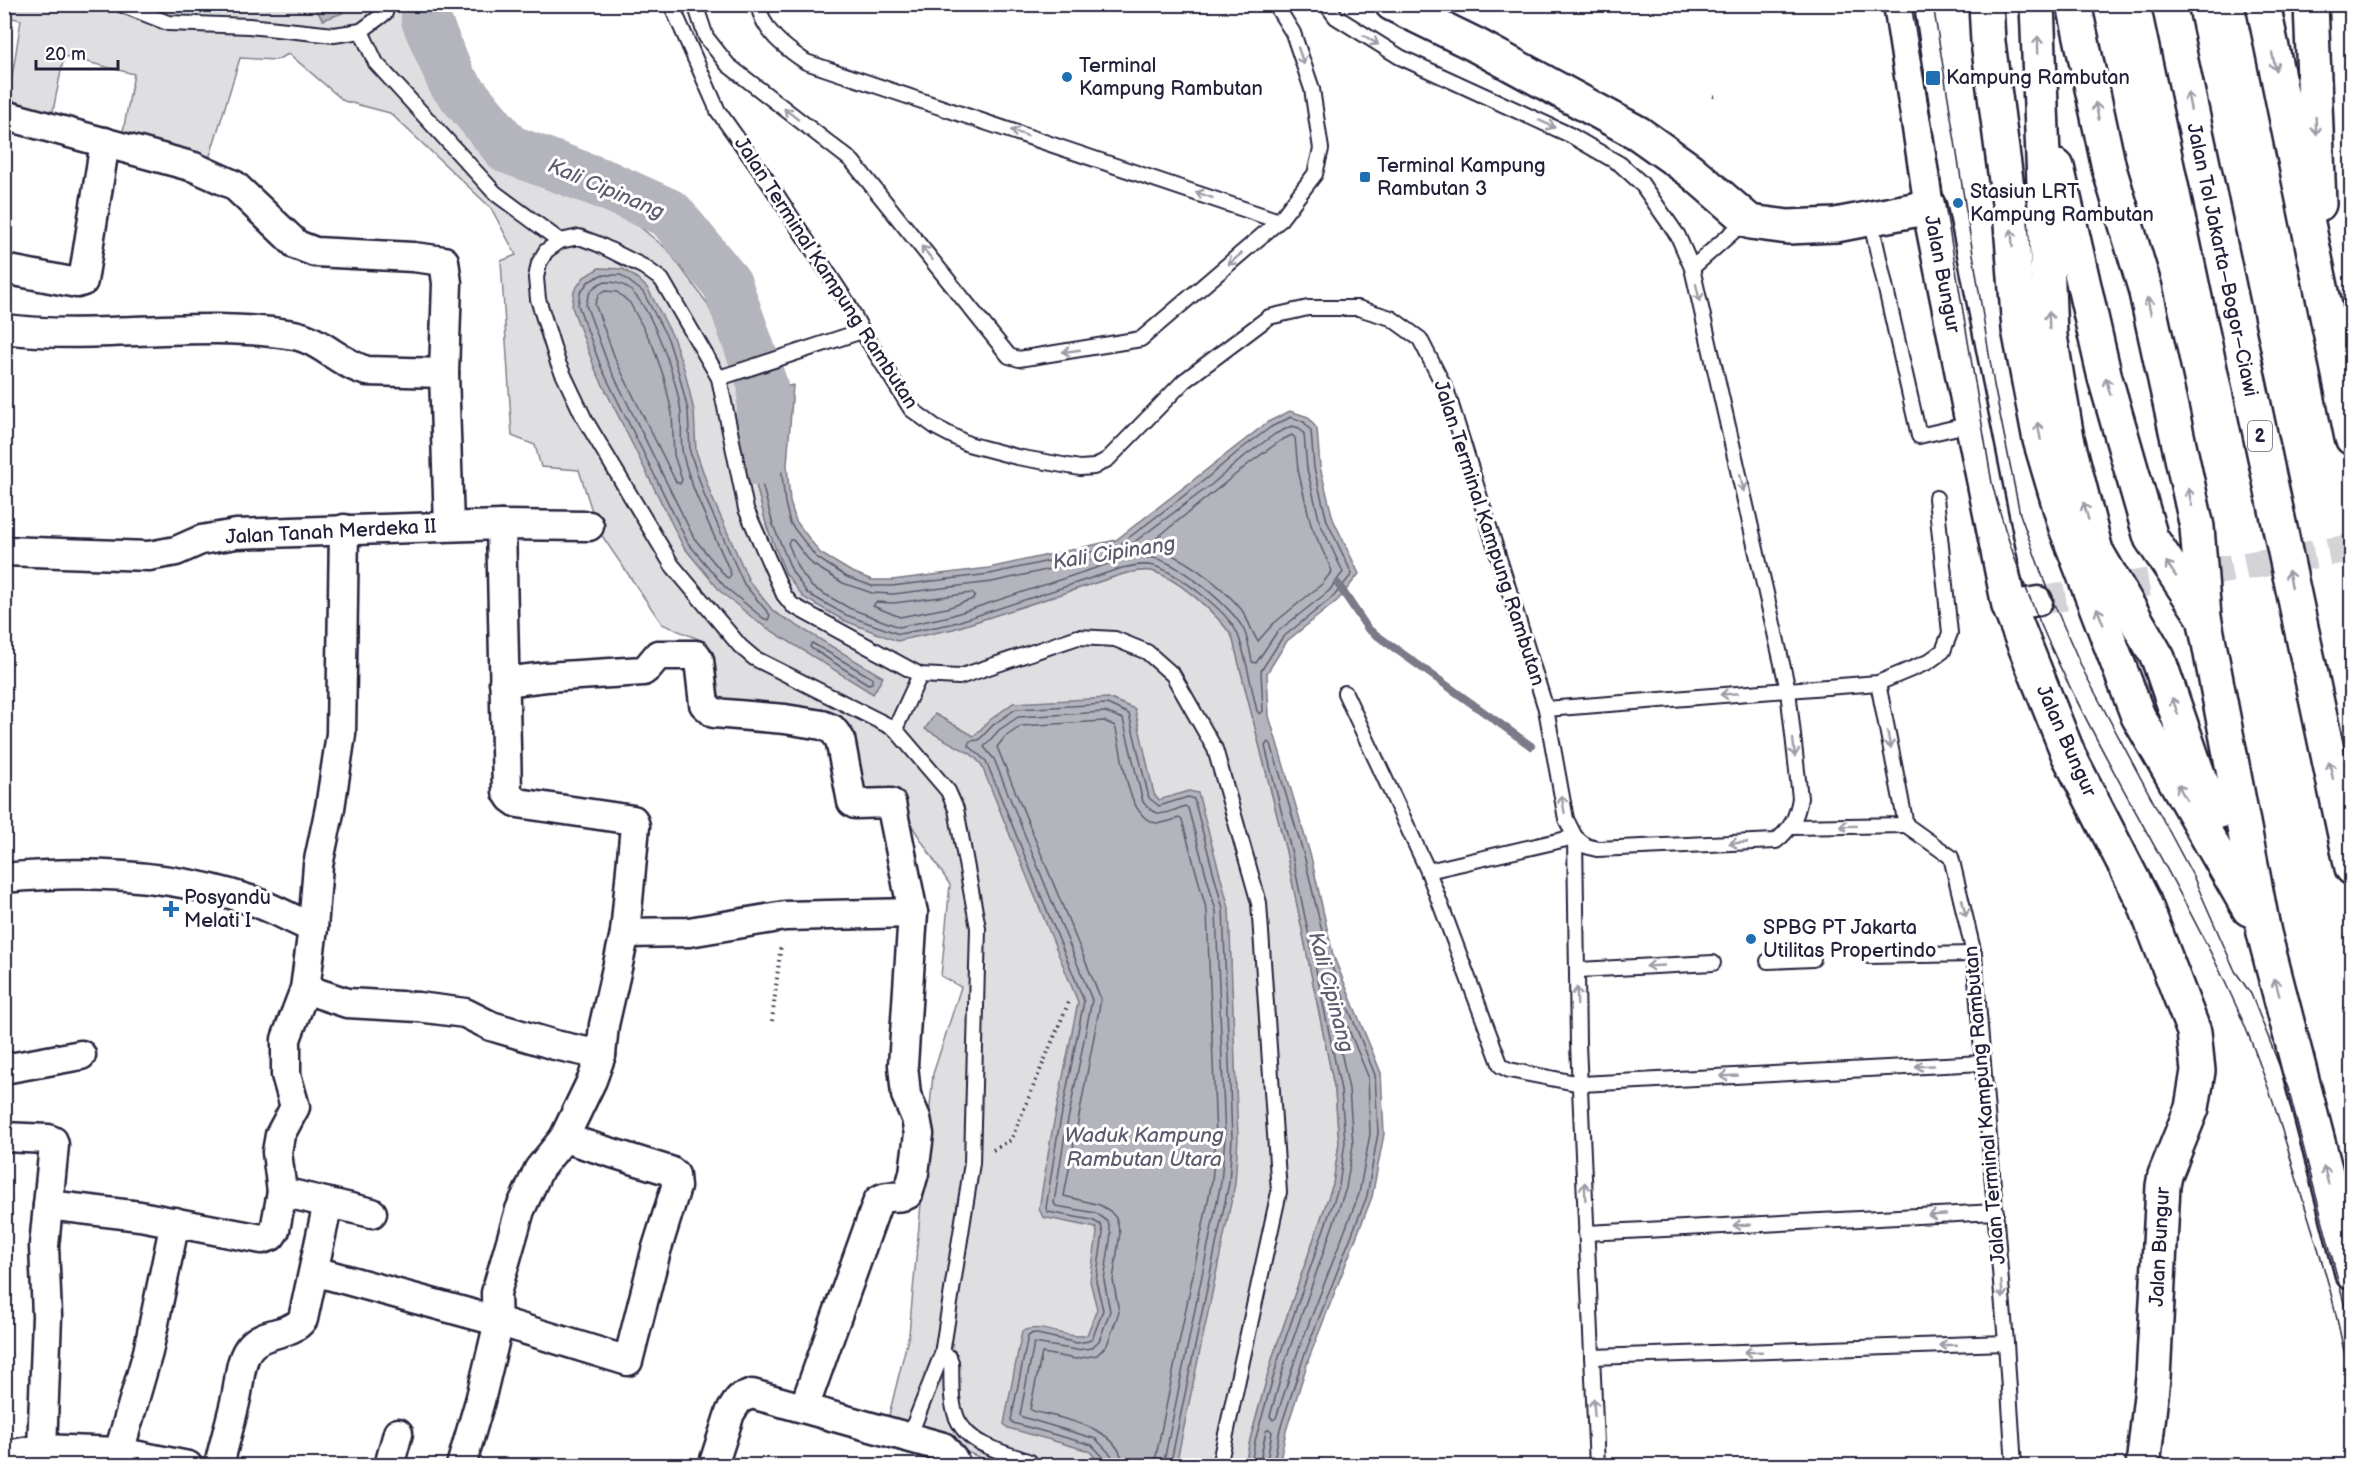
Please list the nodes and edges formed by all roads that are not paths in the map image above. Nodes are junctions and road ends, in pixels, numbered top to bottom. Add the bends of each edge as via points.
1 (120, 4) edge
2 (387, 4) edge
3 (671, 4) edge
4 (695, 4) edge
5 (758, 4) edge
6 (1275, 4) edge
7 (1326, 4) edge
8 (1392, 4) edge
9 (1898, 4) edge
10 (1986, 4) edge
11 (2037, 4) edge
12 (2074, 4) edge
13 (2169, 4) edge
14 (2263, 4) edge
15 (2311, 4) edge
16 (676, 19) junction
17 (361, 31) junction
18 (706, 37) junction
19 (2039, 85) junction
20 (4, 115) edge
21 (105, 142) junction
22 (1929, 207) junction
23 (1870, 218) junction
24 (1279, 220) junction
25 (1750, 222) junction
26 (560, 241) junction
27 (1692, 268) junction
28 (4, 269) edge
29 (2323, 299) junction
30 (4, 329) edge
31 (862, 331) junction
32 (444, 373) junction
33 (719, 378) junction
34 (1971, 424) junction
35 (2352, 438) edge
36 (1936, 498) dead end
37 (501, 525) junction
38 (449, 526) junction
39 (589, 526) dead end
40 (344, 529) junction
41 (4, 551) edge
42 (2204, 617) junction
43 (917, 680) junction
44 (504, 682) junction
45 (1878, 683) junction
46 (1788, 690) junction
47 (1345, 693) dead end
48 (1546, 709) junction
49 (895, 729) junction
50 (1906, 825) junction
51 (1791, 827) junction
52 (1575, 837) junction
53 (2352, 868) edge
54 (1428, 871) junction
55 (2251, 873) junction
56 (4, 878) edge
57 (913, 913) junction
58 (313, 928) junction
59 (625, 933) junction
60 (2264, 933) junction
61 (1974, 954) junction
62 (1869, 956) dead end
63 (1813, 959) dead end
64 (1768, 961) dead end
65 (1713, 963) dead end
66 (1578, 970) junction
67 (305, 989) junction
68 (81, 1055) dead end
69 (601, 1055) junction
70 (1983, 1063) junction
71 (4, 1069) edge
72 (1581, 1084) junction
73 (4, 1137) edge
74 (564, 1138) junction
75 (282, 1192) junction
76 (328, 1203) junction
77 (48, 1205) junction
78 (1996, 1212) junction
79 (372, 1213) dead end
80 (175, 1222) junction
81 (1586, 1233) junction
82 (314, 1271) junction
83 (2352, 1273) edge
84 (497, 1321) junction
85 (2006, 1344) junction
86 (942, 1354) junction
87 (1592, 1357) junction
88 (804, 1408) junction
89 (398, 1433) dead end
90 (909, 1437) junction
91 (42, 1449) junction
92 (119, 1452) junction
93 (173, 1464) edge
94 (10, 1466) edge
95 (219, 1466) edge
96 (389, 1466) edge
97 (461, 1466) edge
98 (713, 1466) edge
99 (954, 1466) edge
100 (1034, 1466) edge
101 (1219, 1466) edge
102 (1598, 1466) edge
103 (2014, 1466) edge
104 (2143, 1466) edge

1 - 17 lane via 168,23 334,35
2 - 17 lane via 385,13
3 - 16 lane, Jalan Terminal Kampung Rambutan
4 - 18 lane
24 -> 5 lane via 806,62 777,42 760,16
6 -> 24 lane via 1293,33 1312,89 1321,149 1315,174
7 -> 27 lane via 1335,18 1400,57 1570,135 1620,164 1641,183 1678,236
8 - 25 main road via 1570,87 1690,170
9 - 22 street, Jalan Bungur
60 -> 10 main road via 2138,716 2066,528 2040,440 2019,330 2010,211
19 -> 11 main road
42 -> 12 main road via 2197,527 2145,288 2109,168
53 -> 13 main road, Jalan Tol Jakarta–Bogor–Ciawi / 2
14 -> 29 main road
15 -> 29 main road
16 - 18 lane
16 - 31 lane, Jalan Terminal Kampung Rambutan via 718,111 769,183
17 - 26 lane via 376,63 495,193
24 -> 18 lane via 1137,342 1013,358 852,161 728,65
42 -> 19 main road via 2151,538 2105,378
55 -> 19 main road via 2200,780 2158,658 2096,551 2067,438 2050,336
20 - 21 street
21 - 28 street via 82,280 76,283
21 - 32 street via 194,167 234,185 297,245 315,252 444,261
22 - 23 main road
22 - 34 main road, Jalan Bungur
23 - 25 main road via 1810,227
23 - 34 lane via 1919,436
25 - 27 lane
26 - 33 lane via 579,237 598,244 662,280
26 - 49 lane via 546,251 536,278 538,299 558,363 584,418 672,565 754,658
27 -> 46 lane
29 - 35 main road
30 - 32 street via 36,333 218,329 295,335 356,368
31 - 33 lane
31 - 48 lane, Jalan Terminal Kampung Rambutan via 911,409 937,428 968,444 1080,468 1094,467 1108,459 1184,381 1269,317 1308,308 1358,308 1390,318 1420,339 1447,392
32 - 38 street
33 - 43 lane via 746,509 784,595 792,605
34 - 104 main road, Jalan Bungur via 2069,756 2144,902 2194,1032 2198,1071 2192,1108 2164,1175 2153,1378
36 - 45 lane, Jalan Terminal Kampung Rambutan via 1950,633 1943,651 1928,662
37 - 38 street, Jalan Tanah Merdeka II
37 - 39 street, Jalan Tanah Merdeka II
37 - 44 street
38 - 40 street, Jalan Tanah Merdeka II
40 - 41 street, Jalan Tanah Merdeka II via 236,534 148,556
40 - 58 street via 341,734 318,865
42 - 55 main road
43 - 49 lane
43 - 101 lane via 959,677 1078,637 1115,639 1147,652 1173,675 1215,749 1259,903 1279,1192
44 - 57 street via 643,671 658,655 696,655 704,704 714,713 785,719 832,729 840,739 852,802 891,803
44 - 59 street via 507,792 511,798 518,803 634,822
45 - 46 lane, Jalan Terminal Kampung Rambutan
45 -> 50 lane
46 -> 48 lane, Jalan Terminal Kampung Rambutan
46 -> 51 lane via 1800,798
47 - 54 lane
52 -> 48 lane, Jalan Terminal Kampung Rambutan via 1566,819
49 - 86 lane via 948,792 956,809 978,928 972,1163
50 -> 51 lane
50 -> 61 lane, Jalan Terminal Kampung Rambutan via 1951,857
51 -> 52 lane via 1776,841 1597,849
52 - 54 lane
52 - 66 lane, Jalan Terminal Kampung Rambutan
54 - 72 lane via 1501,1066
55 - 60 main road
56 - 58 street via 80,873 130,876 251,901
57 - 59 street via 785,916 689,932
57 - 88 street via 903,1065 906,1095 919,1134 911,1188 903,1197 889,1196 878,1201
58 - 67 street
59 - 69 street
83 -> 60 main road
61 - 62 lane
61 - 70 lane, Jalan Terminal Kampung Rambutan
63 - 64 lane
65 -> 66 lane
72 -> 66 lane, Jalan Terminal Kampung Rambutan
67 - 69 street via 347,1003 465,1013 502,1029
67 - 75 street via 286,1039 286,1075 295,1107 280,1135
68 - 71 street
69 - 74 street
70 -> 72 lane
70 - 78 lane, Jalan Terminal Kampung Rambutan
81 -> 72 lane, Jalan Terminal Kampung Rambutan
73 - 77 street via 53,1141
74 - 84 street via 539,1168 520,1210 496,1293
74 - 84 street via 670,1171 675,1176 630,1359 626,1362
75 - 76 street
75 - 80 street via 275,1230 262,1239
76 - 79 street
76 - 82 street
77 - 80 street
77 - 91 street
78 -> 81 lane
78 -> 85 lane, Jalan Terminal Kampung Rambutan
80 - 92 street via 148,1352
81 - 87 lane, Jalan Terminal Kampung Rambutan
82 - 84 street
82 - 95 street via 299,1325 255,1342 244,1358
84 - 97 street
85 -> 87 lane
85 - 103 lane, Jalan Terminal Kampung Rambutan
86 - 90 lane
86 - 100 lane via 951,1362 953,1407 961,1429 979,1443
102 -> 87 lane, Jalan Terminal Kampung Rambutan
88 - 90 street
88 - 98 street via 752,1394 739,1399 730,1413
89 - 96 street
90 - 99 street via 943,1447
91 - 92 street
91 - 94 street via 18,1453
92 - 93 street

